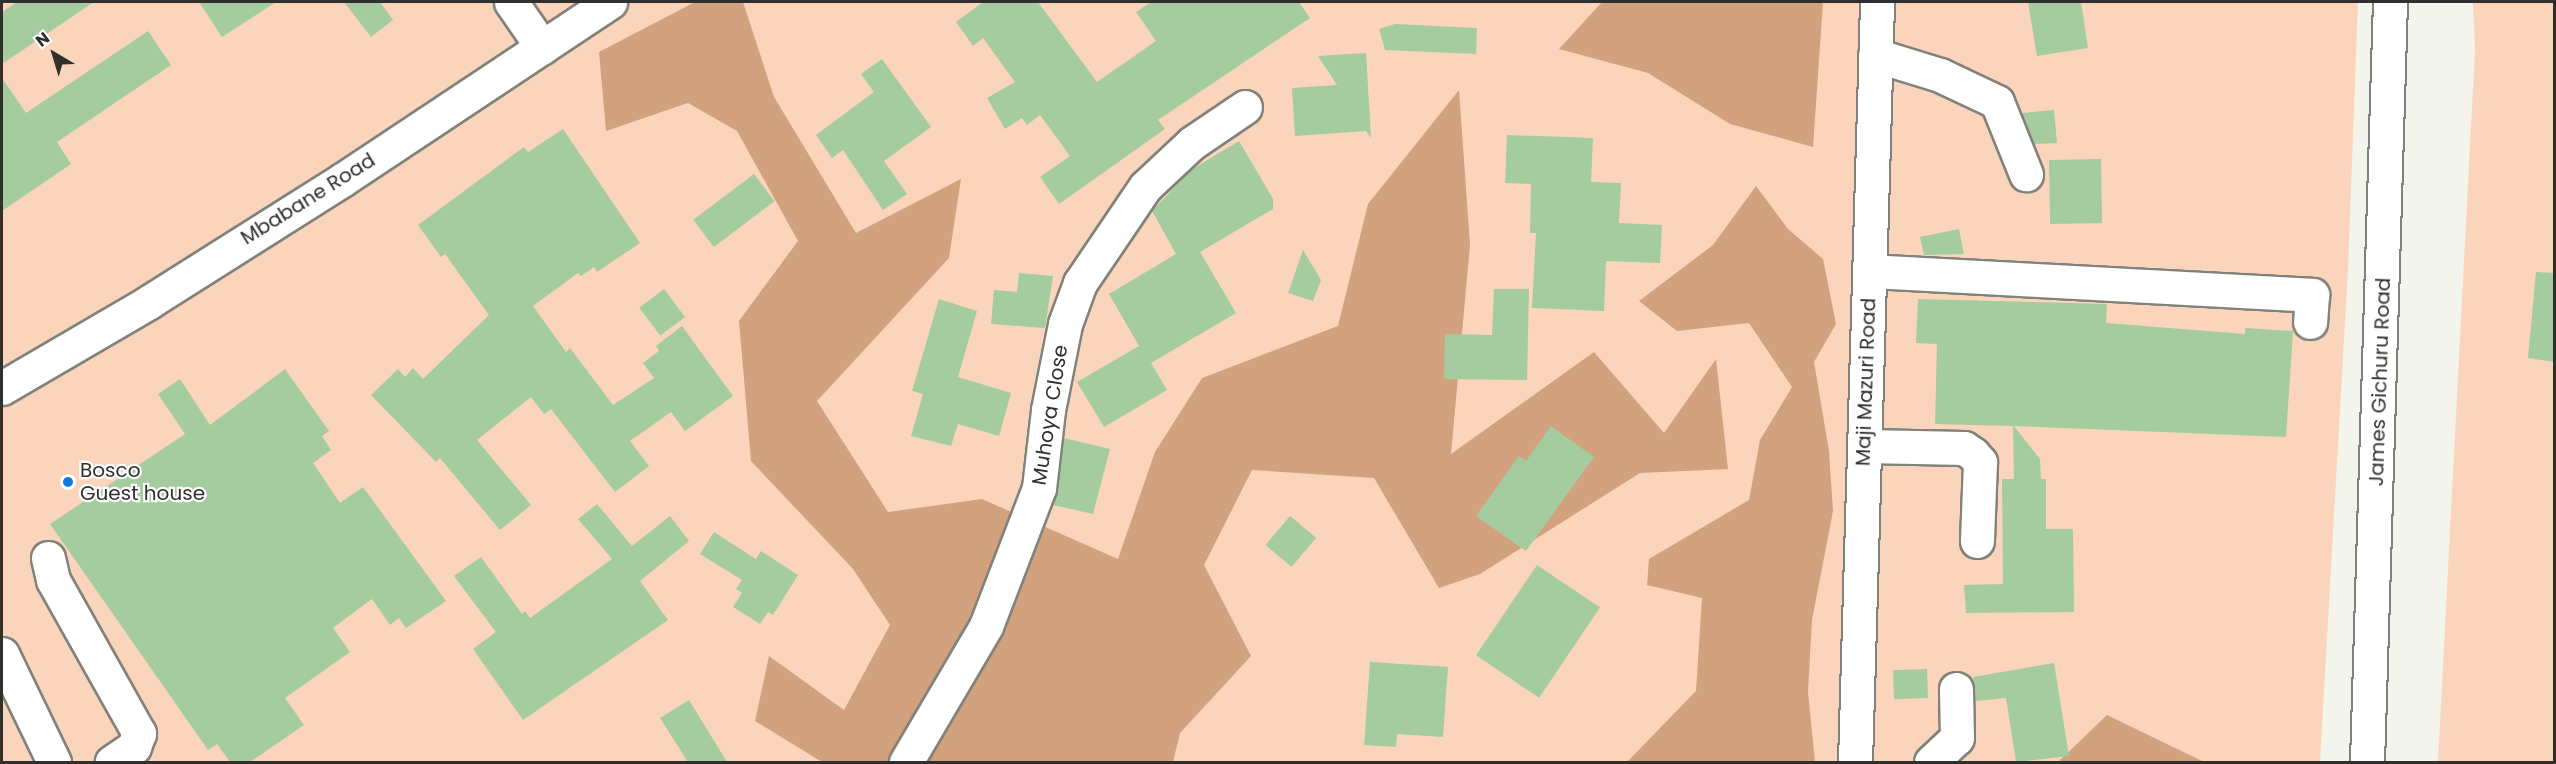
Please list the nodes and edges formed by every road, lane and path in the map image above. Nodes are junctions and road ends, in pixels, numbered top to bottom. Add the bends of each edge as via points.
1 (511, 2) edge
2 (610, 2) edge
3 (1877, 2) edge
4 (2390, 2) edge
5 (542, 47) junction
6 (1875, 55) junction
7 (1245, 107) dead end
8 (2026, 174) dead end
9 (1870, 271) junction
10 (2310, 322) dead end
11 (2, 388) edge
12 (1865, 446) junction
13 (1977, 541) dead end
14 (48, 558) dead end
15 (2, 654) edge
16 (1956, 689) dead end
17 (54, 762) edge
18 (112, 762) edge
19 (906, 762) edge
20 (1855, 762) edge
21 (1931, 762) edge
22 (2367, 762) edge

1 - 5 street
2 - 5 street, Mbabane Road
3 - 6 street, Maji Mazuri Road
4 - 22 street, James Gichuru Road
5 - 11 street, Mbabane Road via 149,302
6 - 8 street via 1940,75 1997,102
6 - 9 street, Maji Mazuri Road
7 - 19 street, Muhoya Close via 1192,143 1145,188 1080,283 1065,324 1050,399 1039,488 986,626
9 - 10 street via 2312,295
9 - 12 street, Maji Mazuri Road
12 - 13 street via 1964,448 1973,454 1980,462
12 - 20 street, Maji Mazuri Road
14 - 18 street via 53,580 139,733 134,747
15 - 17 street
16 - 21 street via 1957,738

